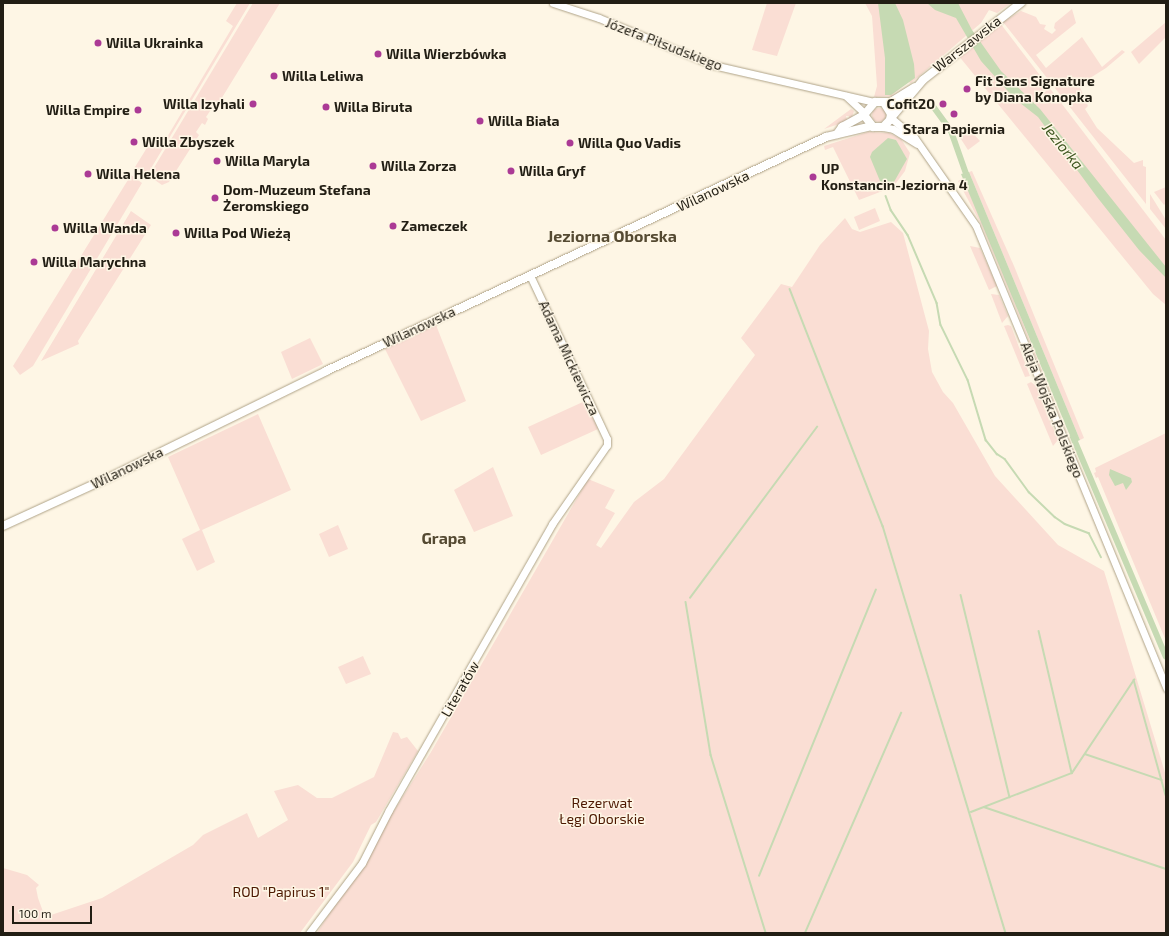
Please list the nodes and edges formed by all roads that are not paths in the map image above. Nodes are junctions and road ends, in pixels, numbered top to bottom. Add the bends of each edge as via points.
1 (553, 3) edge
2 (1021, 3) edge
3 (915, 87) junction
4 (846, 96) junction
5 (879, 103) junction
6 (864, 114) junction
7 (893, 116) junction
8 (872, 126) junction
9 (882, 128) junction
10 (837, 134) junction
11 (917, 144) junction
12 (530, 274) junction
13 (608, 442) joint
14 (3, 526) edge
15 (1166, 688) edge
16 (309, 933) edge

1 - 4 street, Józefa Piłsudskiego via 599,18 713,65
2 - 3 main road, Warszawska
3 - 5 main road, Warszawska via 894,101
3 - 7 main road, Warszawska
4 - 5 street, Józefa Piłsudskiego
4 - 6 street
5 - 6 main road
5 - 7 main road via 890,109
6 - 8 main road
6 - 10 main road, Wilanowska via 842,127
7 - 9 main road
7 - 11 street, Aleja Wojska Polskiego via 912,134
8 - 9 main road
8 - 10 main road, Wilanowska
9 - 11 street, Aleja Wojska Polskiego via 893,130
10 - 12 main road, Wilanowska
11 - 15 street, Aleja Wojska Polskiego via 976,226
12 - 13 street, Adama Mickiewicza
12 - 14 main road, Wilanowska
13 - 16 street, Literatów via 552,524 389,810 362,863

